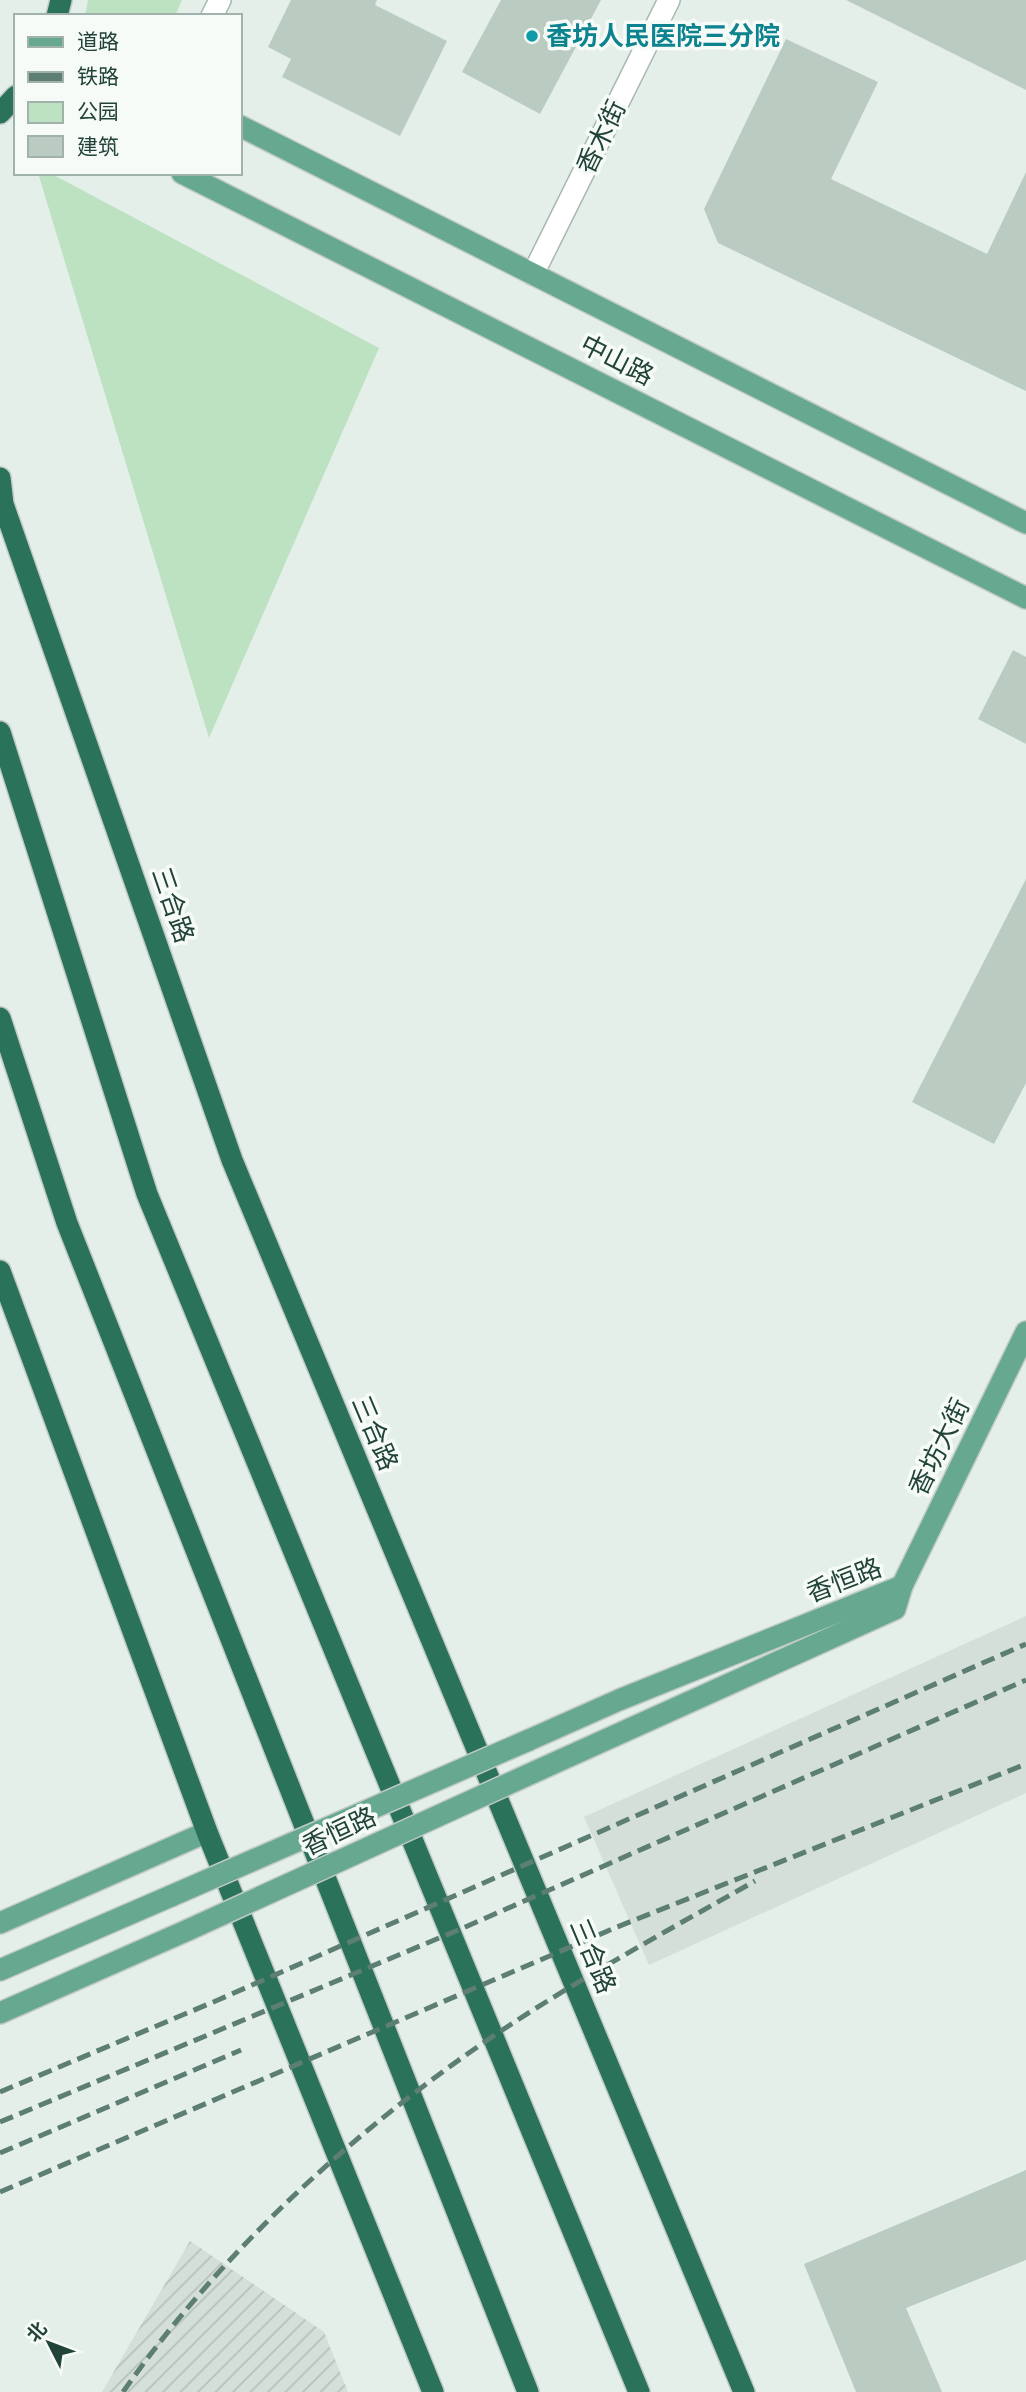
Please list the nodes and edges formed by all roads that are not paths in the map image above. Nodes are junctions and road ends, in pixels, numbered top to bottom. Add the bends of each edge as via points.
1 (670, 0) edge
2 (14, 98) edge
3 (0, 113) edge
4 (242, 127) edge
5 (186, 175) edge
6 (533, 274) junction
7 (0, 478) edge
8 (1026, 523) edge
9 (1026, 597) edge
10 (0, 732) edge
11 (0, 1018) edge
12 (0, 1271) edge
13 (1026, 1332) edge
14 (902, 1586) junction
15 (206, 1832) junction
16 (0, 1923) edge
17 (0, 1970) edge
18 (0, 2013) edge
19 (433, 2392) edge
20 (527, 2392) edge
21 (639, 2392) edge
22 (744, 2392) edge

1 - 6 street, 香木街
2 - 3 highway
4 - 6 main road, 中山路
5 - 9 main road, 中山路
6 - 8 main road, 中山路
7 - 22 highway, 三合路 via 3,504 232,1160
10 - 21 highway via 147,1194
11 - 20 highway via 67,1223
12 - 15 highway
13 - 14 main road, 香坊大街
14 - 17 main road, 香恒路, bridge via 619,1700
14 - 18 main road, 香恒路, bridge via 895,1609
15 - 16 main road
15 - 19 highway

